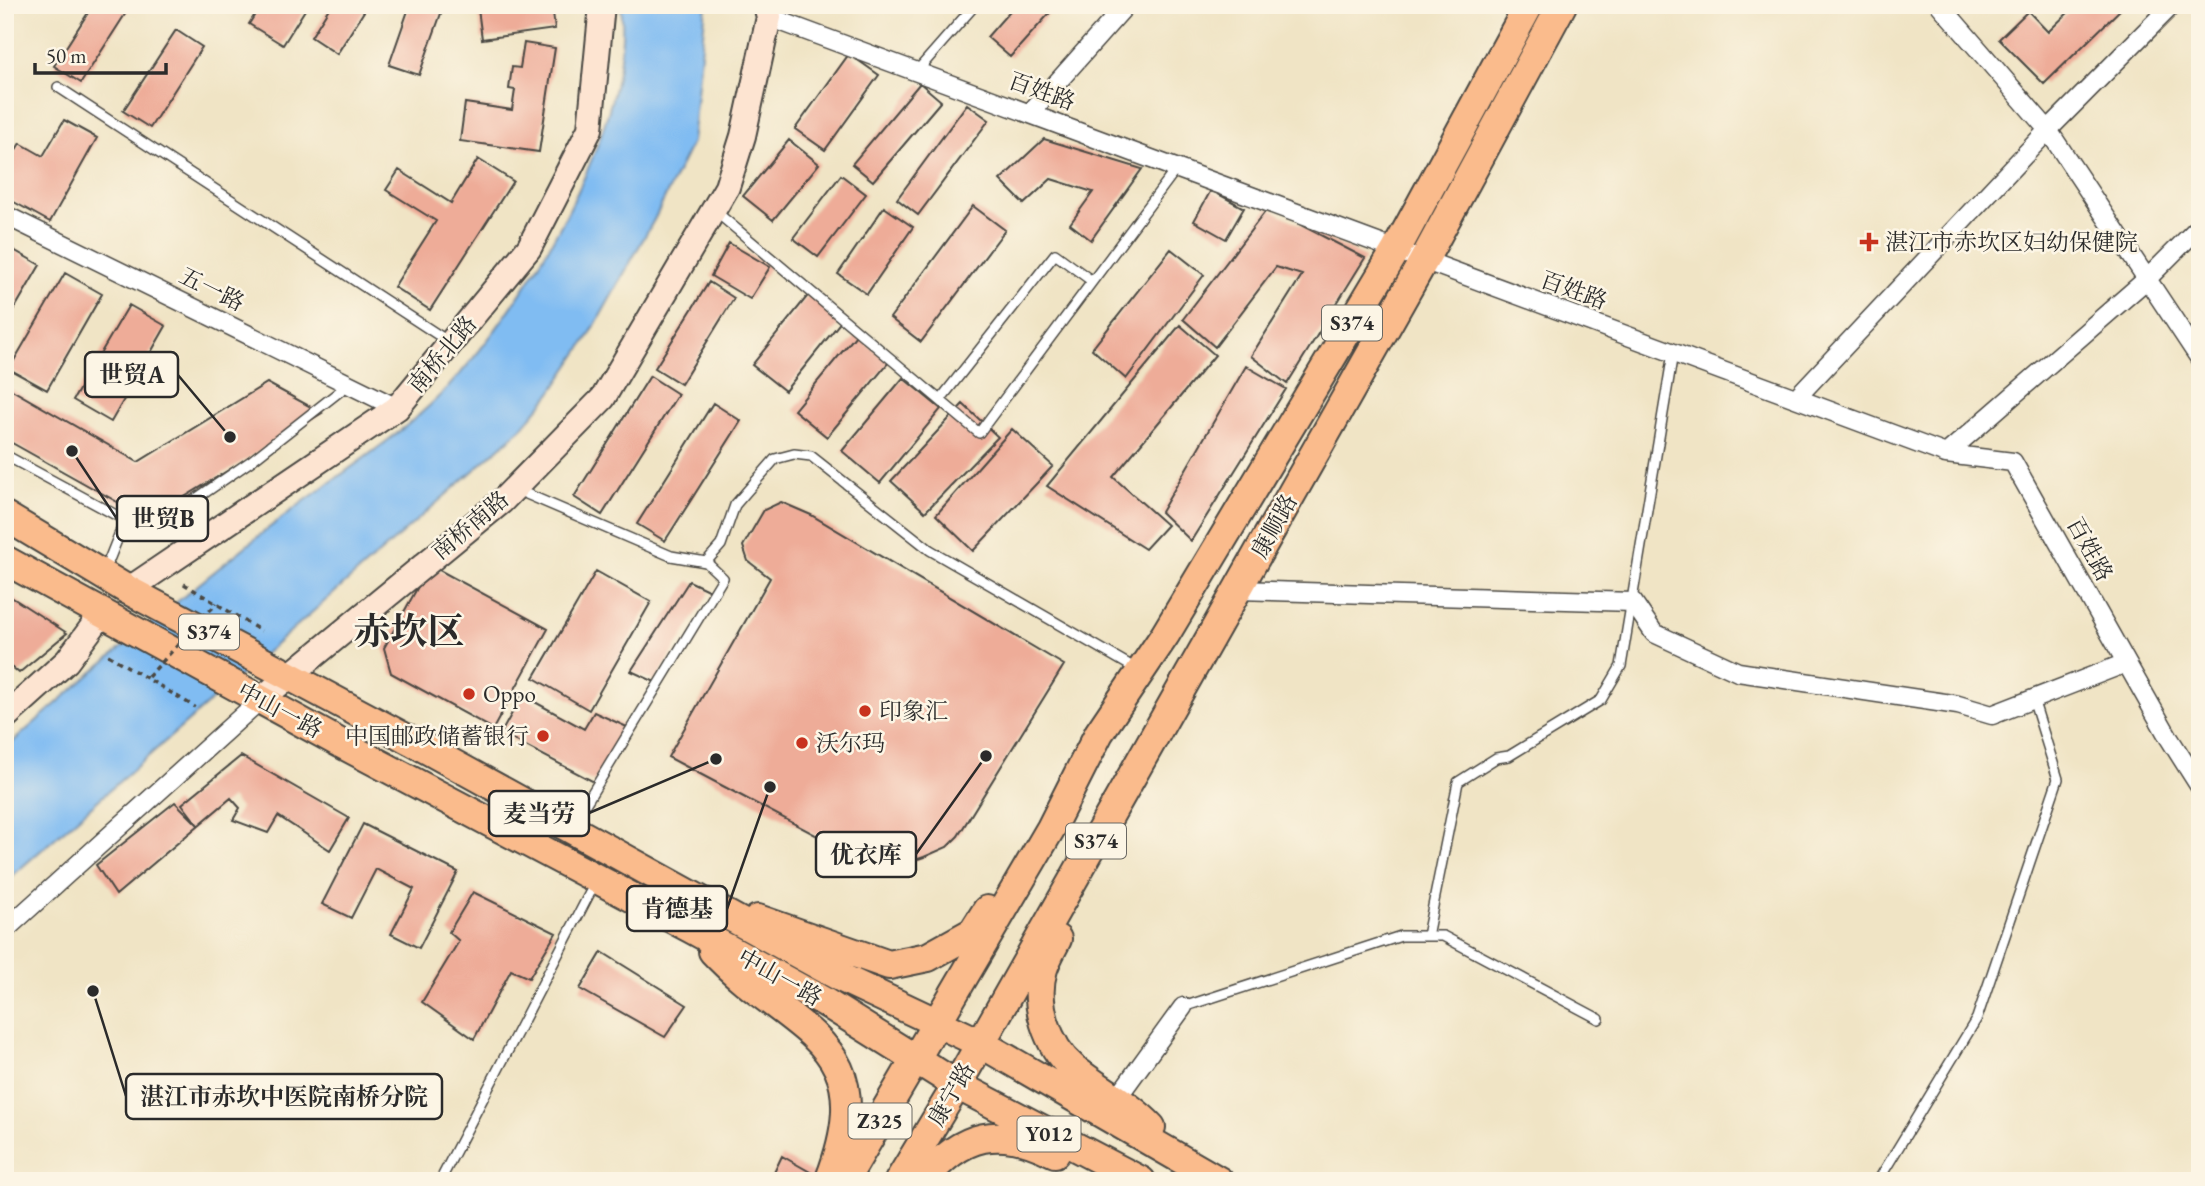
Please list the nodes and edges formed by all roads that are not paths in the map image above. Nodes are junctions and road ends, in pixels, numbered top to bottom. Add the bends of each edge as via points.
1 (603, 5) edge
2 (975, 5) edge
3 (1126, 5) edge
4 (1529, 5) edge
5 (1562, 5) edge
6 (1940, 5) edge
7 (2172, 5) edge
8 (767, 11) edge
9 (917, 71) junction
10 (58, 87) dead end
11 (1030, 113) junction
12 (2048, 130) junction
13 (1177, 168) junction
14 (713, 209) junction
15 (5, 215) edge
16 (2200, 226) edge
17 (1396, 250) junction
18 (1424, 260) junction
19 (2147, 279) junction
20 (1092, 281) junction
21 (450, 343) junction
22 (1673, 353) junction
23 (2200, 359) edge
24 (349, 384) junction
25 (1796, 398) junction
26 (940, 400) junction
27 (397, 408) junction
28 (1946, 454) junction
29 (5, 455) edge
30 (514, 488) junction
31 (5, 516) edge
32 (125, 520) junction
33 (5, 560) edge
34 (706, 562) junction
35 (104, 575) junction
36 (128, 590) junction
37 (1238, 590) junction
38 (1633, 602) junction
39 (102, 614) junction
40 (2126, 663) junction
41 (1140, 672) junction
42 (290, 675) junction
43 (2033, 698) junction
44 (260, 700) junction
45 (5, 717) edge
46 (1099, 733) junction
47 (2200, 787) edge
48 (570, 828) junction
49 (1092, 848) junction
50 (598, 878) junction
51 (708, 904) junction
52 (692, 929) junction
53 (5, 930) edge
54 (1427, 936) junction
55 (1183, 1007) joint
56 (1599, 1019) dead end
57 (936, 1023) junction
58 (980, 1043) junction
59 (916, 1061) junction
60 (957, 1085) junction
61 (1119, 1112) junction
62 (440, 1181) edge
63 (829, 1181) edge
64 (844, 1181) edge
65 (899, 1181) edge
66 (923, 1181) edge
67 (1123, 1181) edge
68 (1141, 1181) edge
69 (1219, 1181) edge
70 (1878, 1181) edge

1 - 21 street, 南桥北路 via 590,129 529,248
2 - 9 lane
3 - 11 street
4 - 17 main road, 康顺路 / S374
5 - 18 main road, 康顺路 / S374
6 - 12 street
7 - 12 street
8 - 9 street, 百姓路
8 - 14 street, 南桥南路 via 743,136 727,187
9 - 11 street, 百姓路
10 - 21 lane
11 - 13 street, 百姓路
12 - 19 street
12 - 25 street
13 - 17 street, 百姓路
13 - 20 lane
14 - 26 lane
14 - 30 street, 南桥南路 via 603,398
15 - 24 street, 五一路
16 - 19 street
17 - 18 street, 百姓路
17 - 41 main road, 康顺路 / S374
18 - 22 street, 百姓路
18 - 37 main road, 康顺路 / S374
19 - 23 street
19 - 28 street
20 - 26 lane via 1055,254
20 - 26 lane via 979,433
21 - 27 street, 南桥北路
22 - 25 street, 百姓路
22 - 38 lane
24 - 27 street, 五一路
24 - 32 lane via 171,516
25 - 28 street, 百姓路
27 - 36 street, 南桥北路
28 - 40 street, 百姓路 via 2014,462
29 - 32 lane
30 - 34 lane via 671,556
30 - 42 street, 南桥南路
31 - 35 main road, 中山一路 / S374
32 - 35 lane
33 - 39 main road, 中山一路 / S374
34 - 41 lane via 721,545 736,505 775,459 811,456 930,550
34 - 48 lane via 723,578
35 - 36 main road, 中山一路 / S374
36 - 42 main road, 中山一路 / S374
37 - 38 street
37 - 49 main road, 康顺路 / S374
38 - 43 street via 1654,633 1738,672 1958,705 1992,715
38 - 54 lane via 1621,666 1601,700 1458,782
39 - 44 main road, 中山一路 / S374
39 - 45 street via 67,661
40 - 43 street
40 - 47 street, 百姓路
41 - 46 main road, 康顺路 / S374
42 - 44 street, 南桥南路
42 - 48 main road, 中山一路
43 - 70 lane via 2058,779 1977,1018
44 - 50 main road, 中山一路 / S374
44 - 53 street, 南桥南路
46 - 51 main road via 973,932 929,957 889,965
46 - 57 main road, 康顺路 / S374 via 1051,828
48 - 51 main road, 中山一路
49 - 58 main road, 康顺路 / S374
49 - 61 main road via 1072,908 1042,970 1040,1007 1050,1038 1071,1067
50 - 52 main road, 中山一路 / S374
50 - 62 lane
51 - 57 main road, 中山一路 via 842,978
52 - 59 main road, 中山一路 / S374 via 823,1001
52 - 63 main road via 731,971 821,1039 838,1069 848,1101 844,1141
54 - 55 lane via 1401,936
54 - 56 lane via 1443,936
55 - 61 street
57 - 58 main road, 中山一路
57 - 59 main road, 康宁路 / S374
58 - 60 main road, 康宁路 / S374
58 - 61 main road, Y012
59 - 60 main road, 中山一路 / S374
59 - 64 main road, 康宁路 / Z325
60 - 65 main road, 康宁路 / Z325
60 - 68 main road, Y012
61 - 69 main road
66 - 67 main road via 939,1161 966,1144 999,1134 1047,1148 1100,1175

